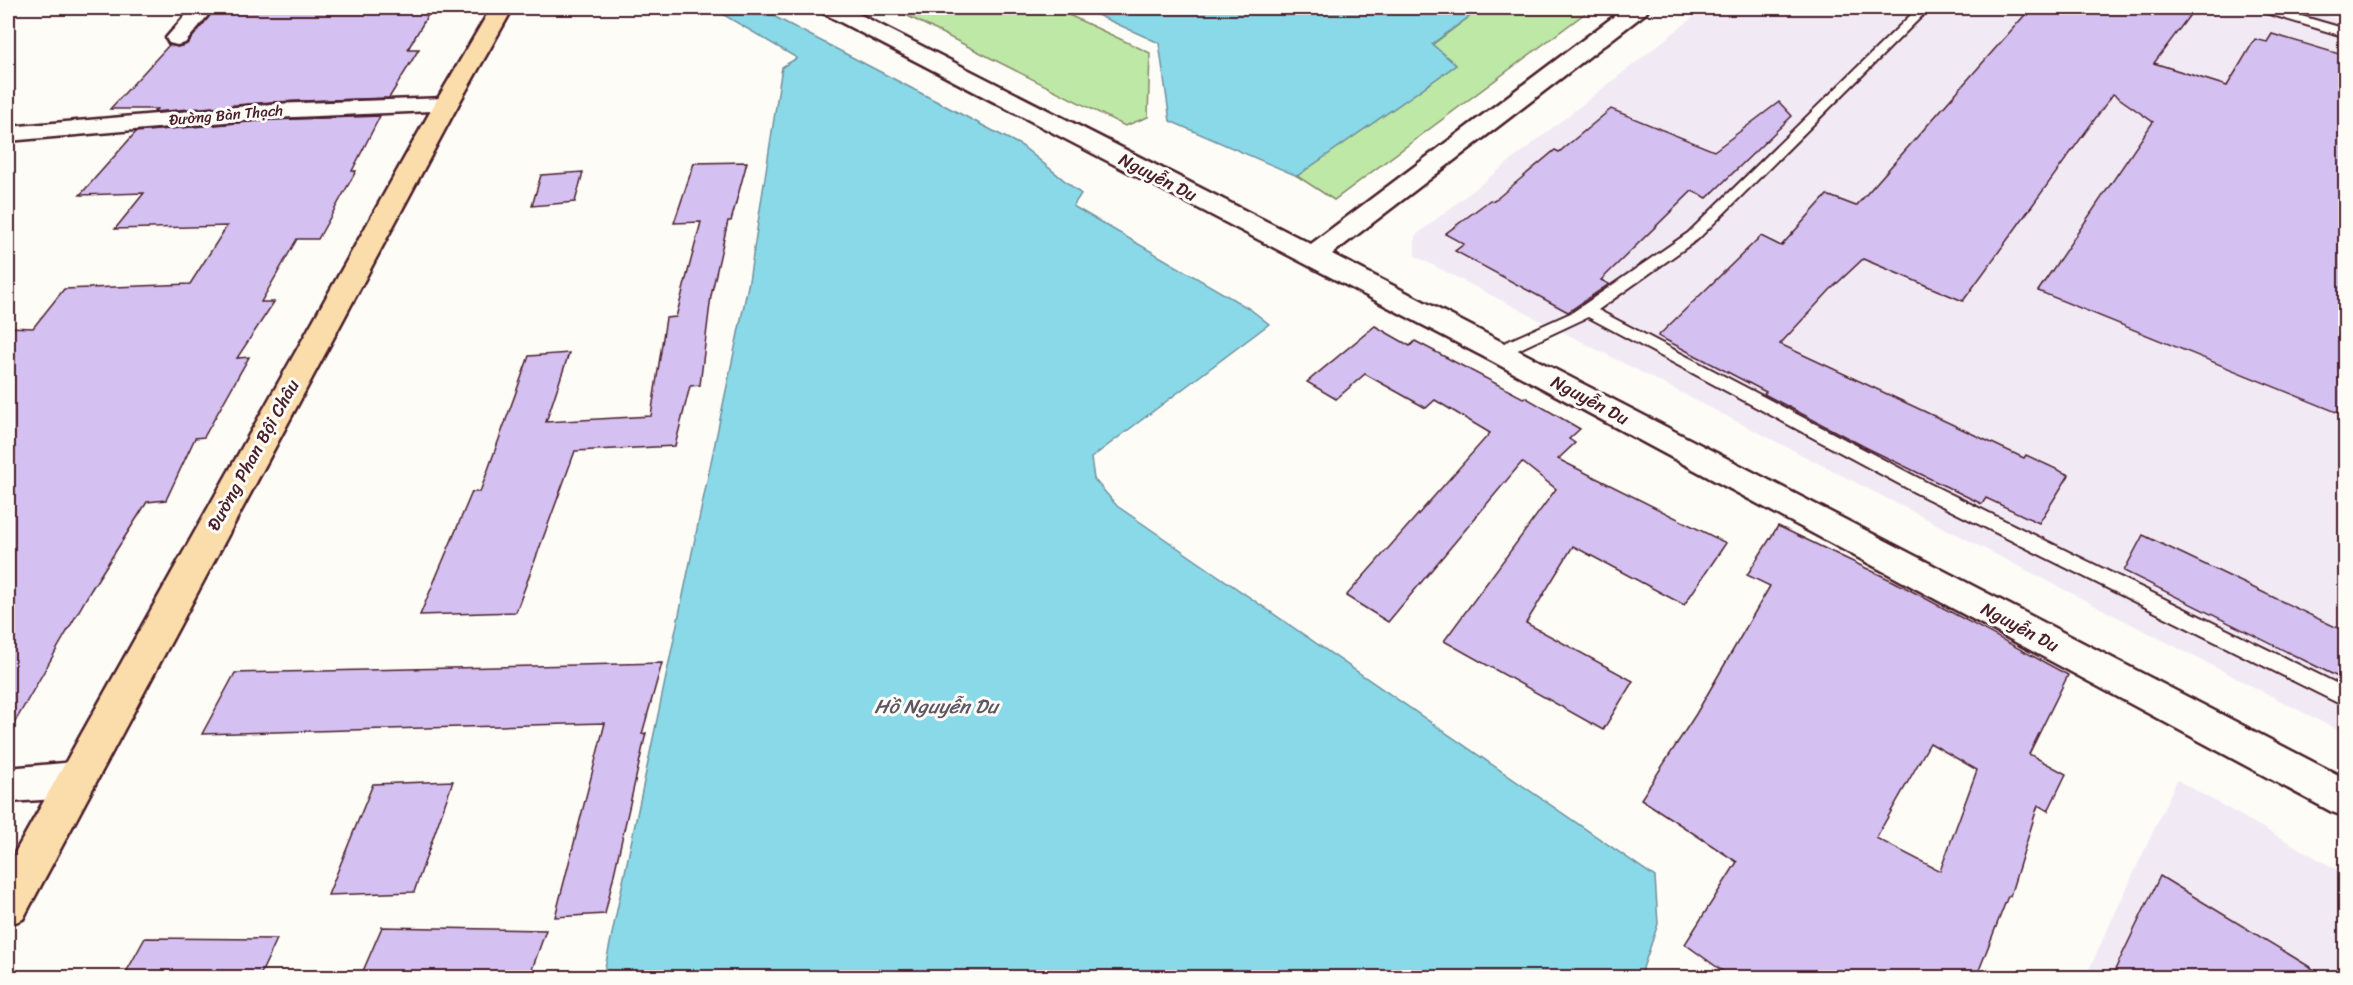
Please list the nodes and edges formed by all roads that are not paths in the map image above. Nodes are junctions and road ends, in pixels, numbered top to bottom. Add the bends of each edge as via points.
1 (203, 8) edge
2 (502, 8) edge
3 (831, 8) edge
4 (1638, 8) edge
5 (1924, 8) edge
6 (2263, 8) edge
7 (2346, 33) edge
8 (177, 38) dead end
9 (446, 105) junction
10 (8, 134) edge
11 (1311, 257) junction
12 (1588, 311) junction
13 (1499, 352) junction
14 (2346, 698) edge
15 (75, 780) junction
16 (8, 785) edge
17 (2346, 799) edge
18 (8, 905) edge

1 - 8 street
2 - 9 main road, Đường Phan Bội Châu
3 - 11 street, Nguyễn Du
4 - 11 street
5 - 12 lane via 1693,236
6 - 7 lane
9 - 10 street, Đường Bàn Thạch via 272,111
9 - 15 main road, Đường Phan Bội Châu
11 - 13 street, Nguyễn Du
12 - 13 lane
12 - 14 lane via 1922,488
13 - 17 street, Nguyễn Du
15 - 16 street
15 - 18 main road, Đường Phan Bội Châu

